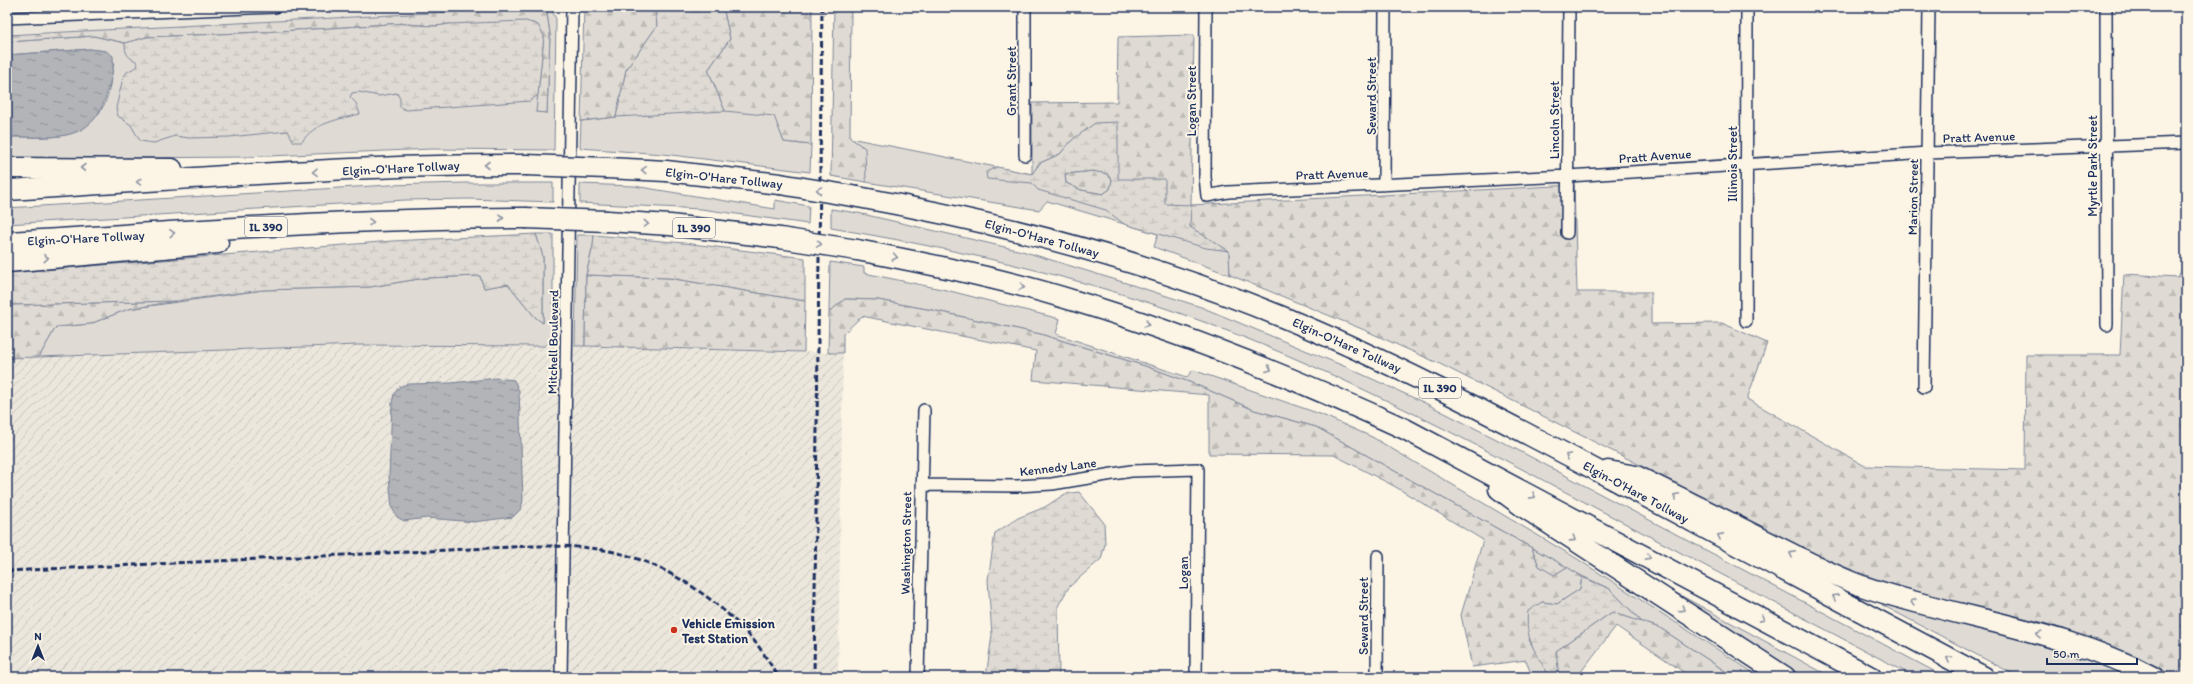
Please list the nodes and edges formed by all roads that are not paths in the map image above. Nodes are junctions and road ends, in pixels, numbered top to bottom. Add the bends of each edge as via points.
1 (275, 7) edge
2 (572, 7) edge
3 (1026, 7) edge
4 (1206, 7) edge
5 (1385, 7) edge
6 (1568, 7) edge
7 (1747, 7) edge
8 (1929, 7) edge
9 (2106, 7) edge
10 (7, 18) edge
11 (2186, 143) edge
12 (2105, 147) junction
13 (1928, 153) junction
14 (1025, 155) dead end
15 (1746, 164) junction
16 (7, 168) edge
17 (290, 173) junction
18 (1568, 176) junction
19 (1384, 185) junction
20 (7, 190) edge
21 (1207, 196) joint
22 (343, 223) junction
23 (1567, 233) dead end
24 (7, 242) edge
25 (7, 262) edge
26 (1746, 321) dead end
27 (2107, 325) dead end
28 (1924, 387) dead end
29 (924, 410) dead end
30 (1449, 452) junction
31 (1198, 468) joint
32 (1594, 469) junction
33 (922, 485) junction
34 (1378, 556) dead end
35 (562, 677) edge
36 (918, 677) edge
37 (1196, 677) edge
38 (1377, 677) edge
39 (1785, 677) edge
40 (1871, 677) edge
41 (1984, 677) edge
42 (2153, 677) edge

1 - 10 street
2 - 35 street, Mitchell Boulevard
3 - 14 street, Grant Street
4 - 21 street, Logan Street
5 - 19 street, Seward Street
6 - 18 street, Lincoln Street
7 - 15 street, Illinois Street
8 - 13 street, Marion Street
9 - 12 street, Myrtle Park Street
11 - 12 street, Pratt Avenue
12 - 13 street, Pratt Avenue
12 - 27 street, Myrtle Park Street
13 - 15 street, Pratt Avenue
13 - 28 street, Marion Street
15 - 18 street, Pratt Avenue
15 - 26 street, Illinois Street
17 -> 16 highway via 143,168
17 -> 20 highway, Elgin-O'Hare Tollway / IL 390
32 -> 17 highway, Elgin-O'Hare Tollway / IL 390, bridge via 1419,378 1353,347 1222,293 1101,253 1015,230 858,197 780,184 666,172 526,165 458,165
18 - 19 street, Pratt Avenue
18 - 23 street, Lincoln Street
19 - 21 street, Pratt Avenue via 1228,192
24 -> 22 highway, Elgin-O'Hare Tollway / IL 390
25 -> 22 highway via 263,238
22 -> 30 highway, Elgin-O'Hare Tollway / IL 390, bridge via 459,218 607,221 670,225 857,250 1016,285 1164,329 1337,397
29 - 33 street, Washington Street
30 -> 39 highway via 1522,506
30 -> 40 highway, Elgin-O'Hare Tollway / IL 390
31 - 33 street, Kennedy Lane via 1131,471 1052,484
31 - 37 street, Logan
41 -> 32 highway, Elgin-O'Hare Tollway / IL 390
42 -> 32 highway via 2125,662 2087,647 1929,607 1860,586 1636,476
33 - 36 street, Washington Street
34 - 38 street, Seward Street

